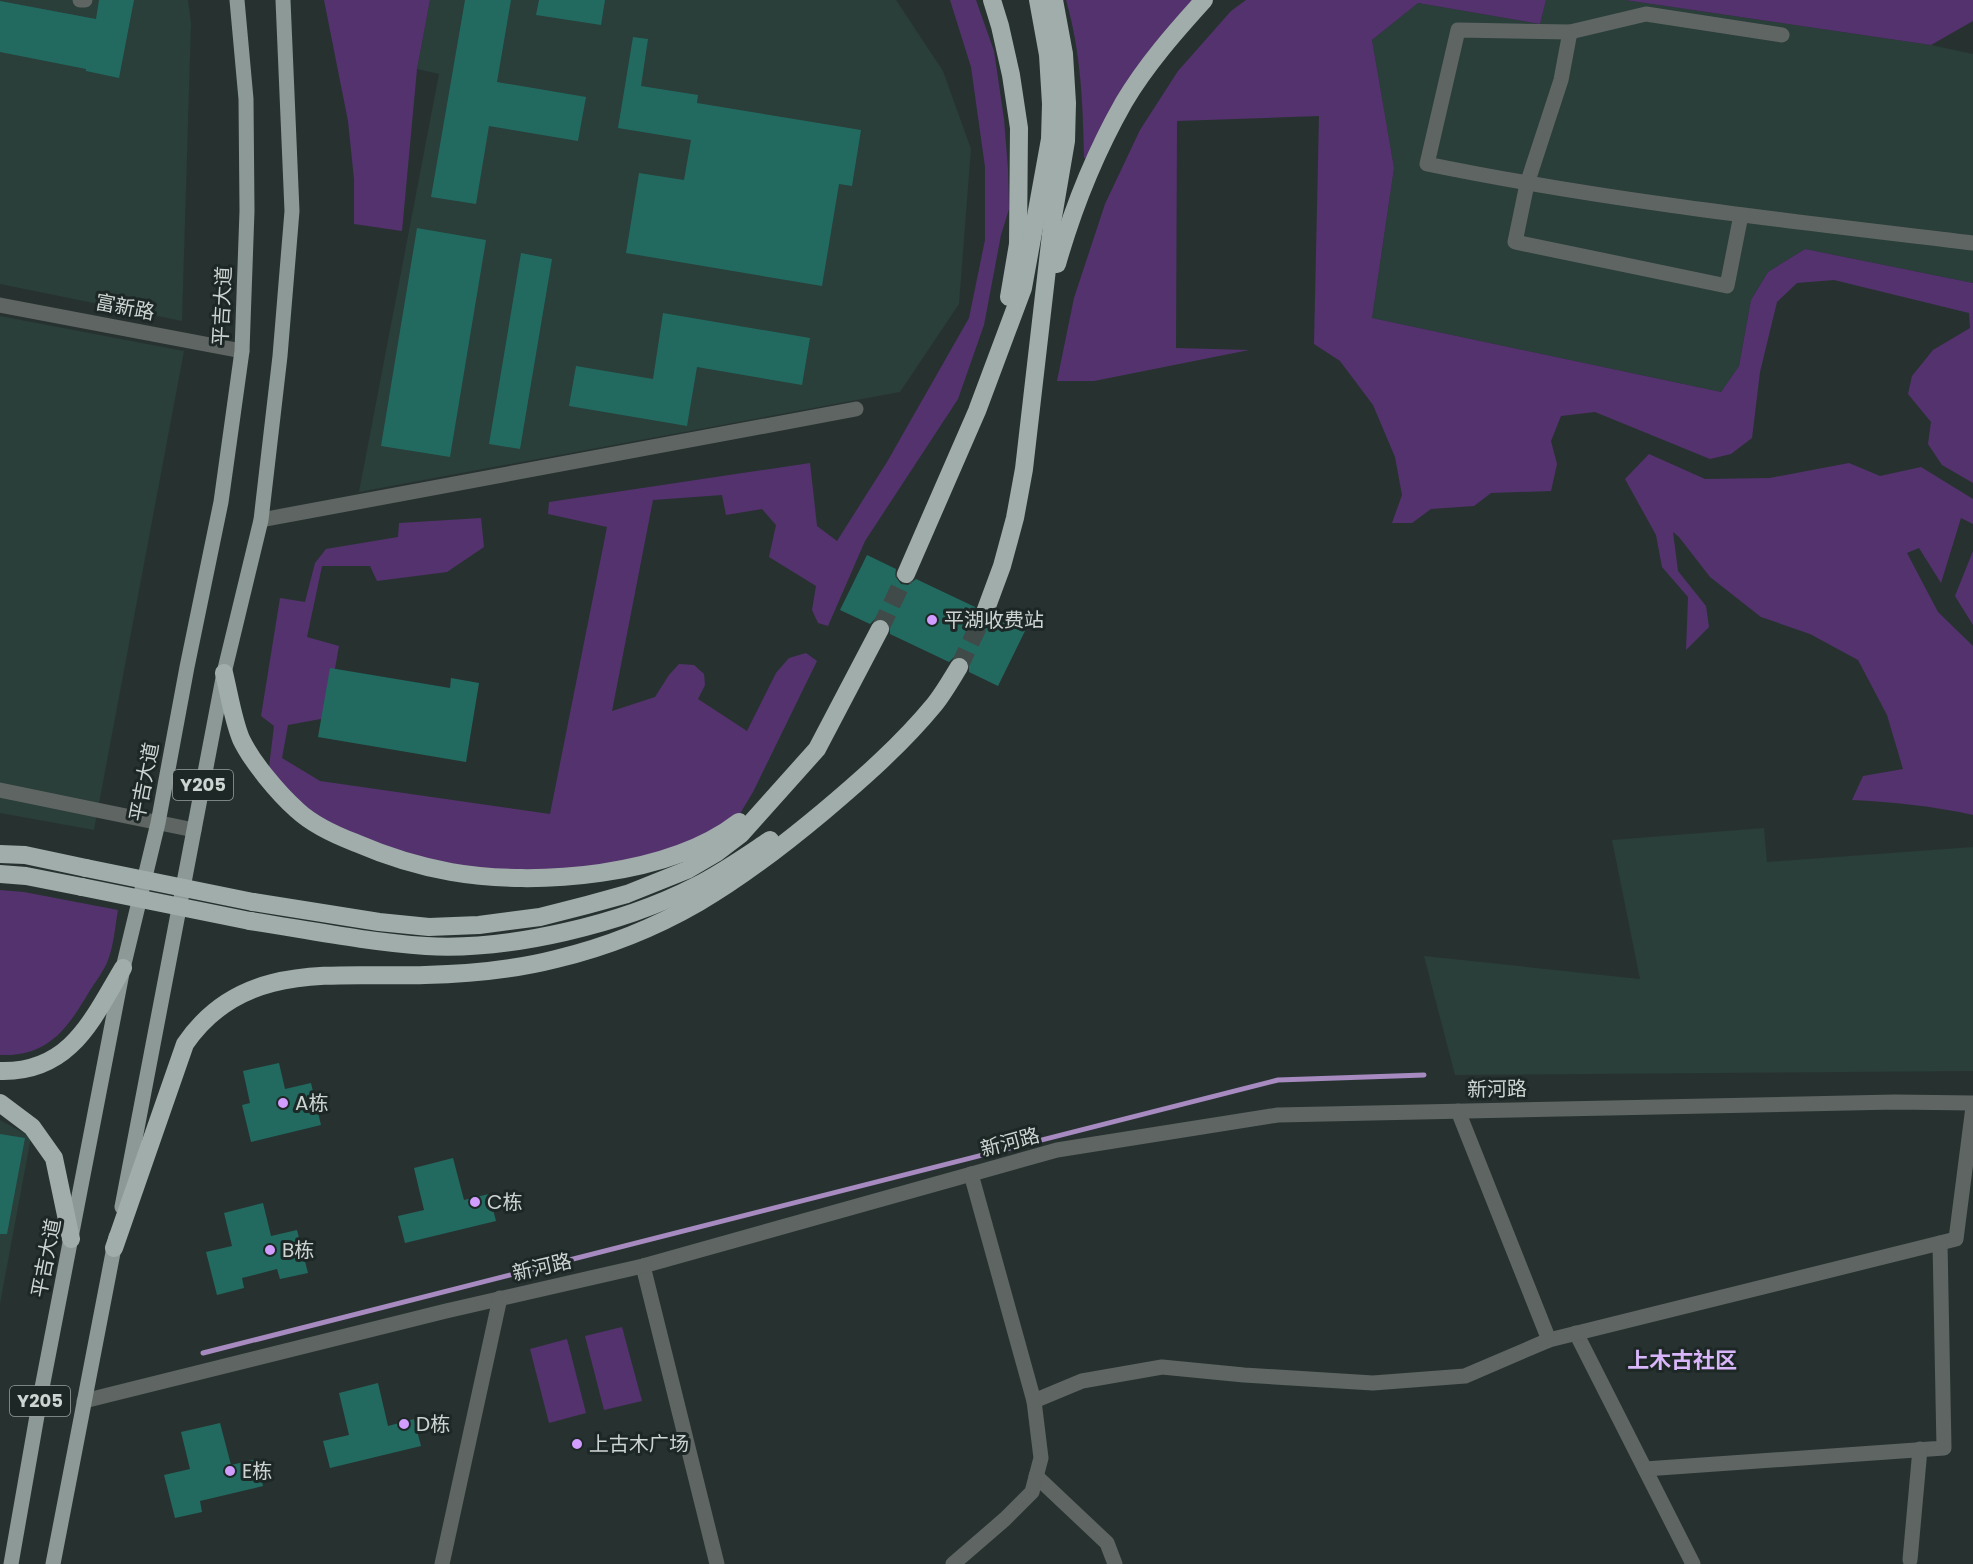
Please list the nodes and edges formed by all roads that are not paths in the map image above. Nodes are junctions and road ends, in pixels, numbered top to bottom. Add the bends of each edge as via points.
1 (80, 0) edge
2 (86, 0) edge
3 (237, 0) edge
4 (284, 0) edge
5 (992, 0) edge
6 (1038, 0) edge
7 (1054, 0) edge
8 (1204, 0) edge
9 (1570, 32) junction
10 (1782, 35) dead end
11 (1527, 184) junction
12 (1741, 215) junction
13 (1973, 243) edge
14 (0, 305) edge
15 (242, 351) junction
16 (856, 409) dead end
17 (977, 411) junction
18 (1029, 420) junction
19 (261, 520) junction
20 (906, 574) tunnel mouth
21 (985, 612) tunnel mouth
22 (880, 629) tunnel mouth
23 (958, 667) tunnel mouth
24 (224, 673) junction
25 (817, 749) junction
26 (867, 775) junction
27 (0, 790) edge
28 (158, 823) junction
29 (194, 830) junction
30 (0, 854) edge
31 (0, 874) edge
32 (123, 968) junction
33 (0, 1071) edge
34 (0, 1103) edge
35 (1973, 1105) edge
36 (1458, 1111) junction
37 (971, 1174) junction
38 (71, 1239) junction
39 (1940, 1243) junction
40 (114, 1248) junction
41 (643, 1266) junction
42 (500, 1298) junction
43 (1576, 1333) junction
44 (1549, 1340) junction
45 (84, 1401) junction
46 (1034, 1401) junction
47 (1920, 1449) junction
48 (1645, 1469) junction
49 (1036, 1476) junction
50 (1910, 1560) dead end
51 (10, 1564) edge
52 (53, 1564) edge
53 (442, 1564) edge
54 (717, 1564) edge
55 (953, 1564) edge
56 (1115, 1564) edge
57 (1694, 1564) edge

1 - 2 street
3 - 15 main road, 平吉大道 / Y205 via 246,99
4 - 19 main road, Y205 via 292,211
5 - 17 highway via 1011,75 1019,128 1018,232 1011,288
6 - 17 highway via 1048,56 1050,139 1023,288
7 - 18 highway via 1064,54 1066,141
8 - 18 highway via 1174,33 1124,103 1081,190 1055,271
9 - 10 street via 1646,14
9 - 11 street via 1561,80
9 - 11 street via 1458,30 1427,164
11 - 12 street
11 - 12 street via 1515,242 1727,286
12 - 13 street
14 - 15 street, 富新路
15 - 28 main road, 平吉大道 / Y205 via 221,502
16 - 19 street
17 - 20 highway
18 - 21 highway via 1015,518
19 - 24 main road, Y205
22 - 25 highway
23 - 26 highway via 935,704
24 - 25 highway via 241,739 266,778 298,811 332,834 373,851 452,872 550,877 602,873 692,850 730,830 754,811
24 - 29 main road, Y205
25 - 30 highway, bridge via 741,834 687,870 587,905 540,917 479,925 429,927 379,922 253,902 25,855
26 - 31 highway, bridge via 695,887 633,912 544,936 480,945 428,946 377,941
26 - 40 highway via 727,886 640,933 555,960 489,972 301,976 266,984 218,1008 198,1025 185,1044
27 - 28 street
28 - 29 street
28 - 32 main road, 平吉大道 / Y205
29 - 40 main road, Y205
32 - 33 highway via 70,1048 33,1068
32 - 38 main road, 平吉大道 / Y205
34 - 38 highway via 32,1127 54,1158
35 - 36 street, 新河路 via 1883,1102
35 - 39 street via 1956,1239
36 - 37 street, 新河路 via 1278,1115 1057,1150
36 - 44 street
37 - 41 street, 新河路
37 - 46 street
38 - 51 main road, 平吉大道 / Y205
39 - 43 street
39 - 47 street via 1944,1448
40 - 45 main road, Y205
41 - 42 street, 新河路
41 - 54 street
42 - 45 street, 新河路
42 - 53 street
43 - 44 street
43 - 48 street
44 - 46 street via 1466,1376 1373,1383 1162,1367 1082,1381
45 - 52 main road, Y205
46 - 49 street via 1041,1458
47 - 48 street
47 - 50 street
48 - 57 street
49 - 55 street via 1032,1492
49 - 56 street via 1107,1543

